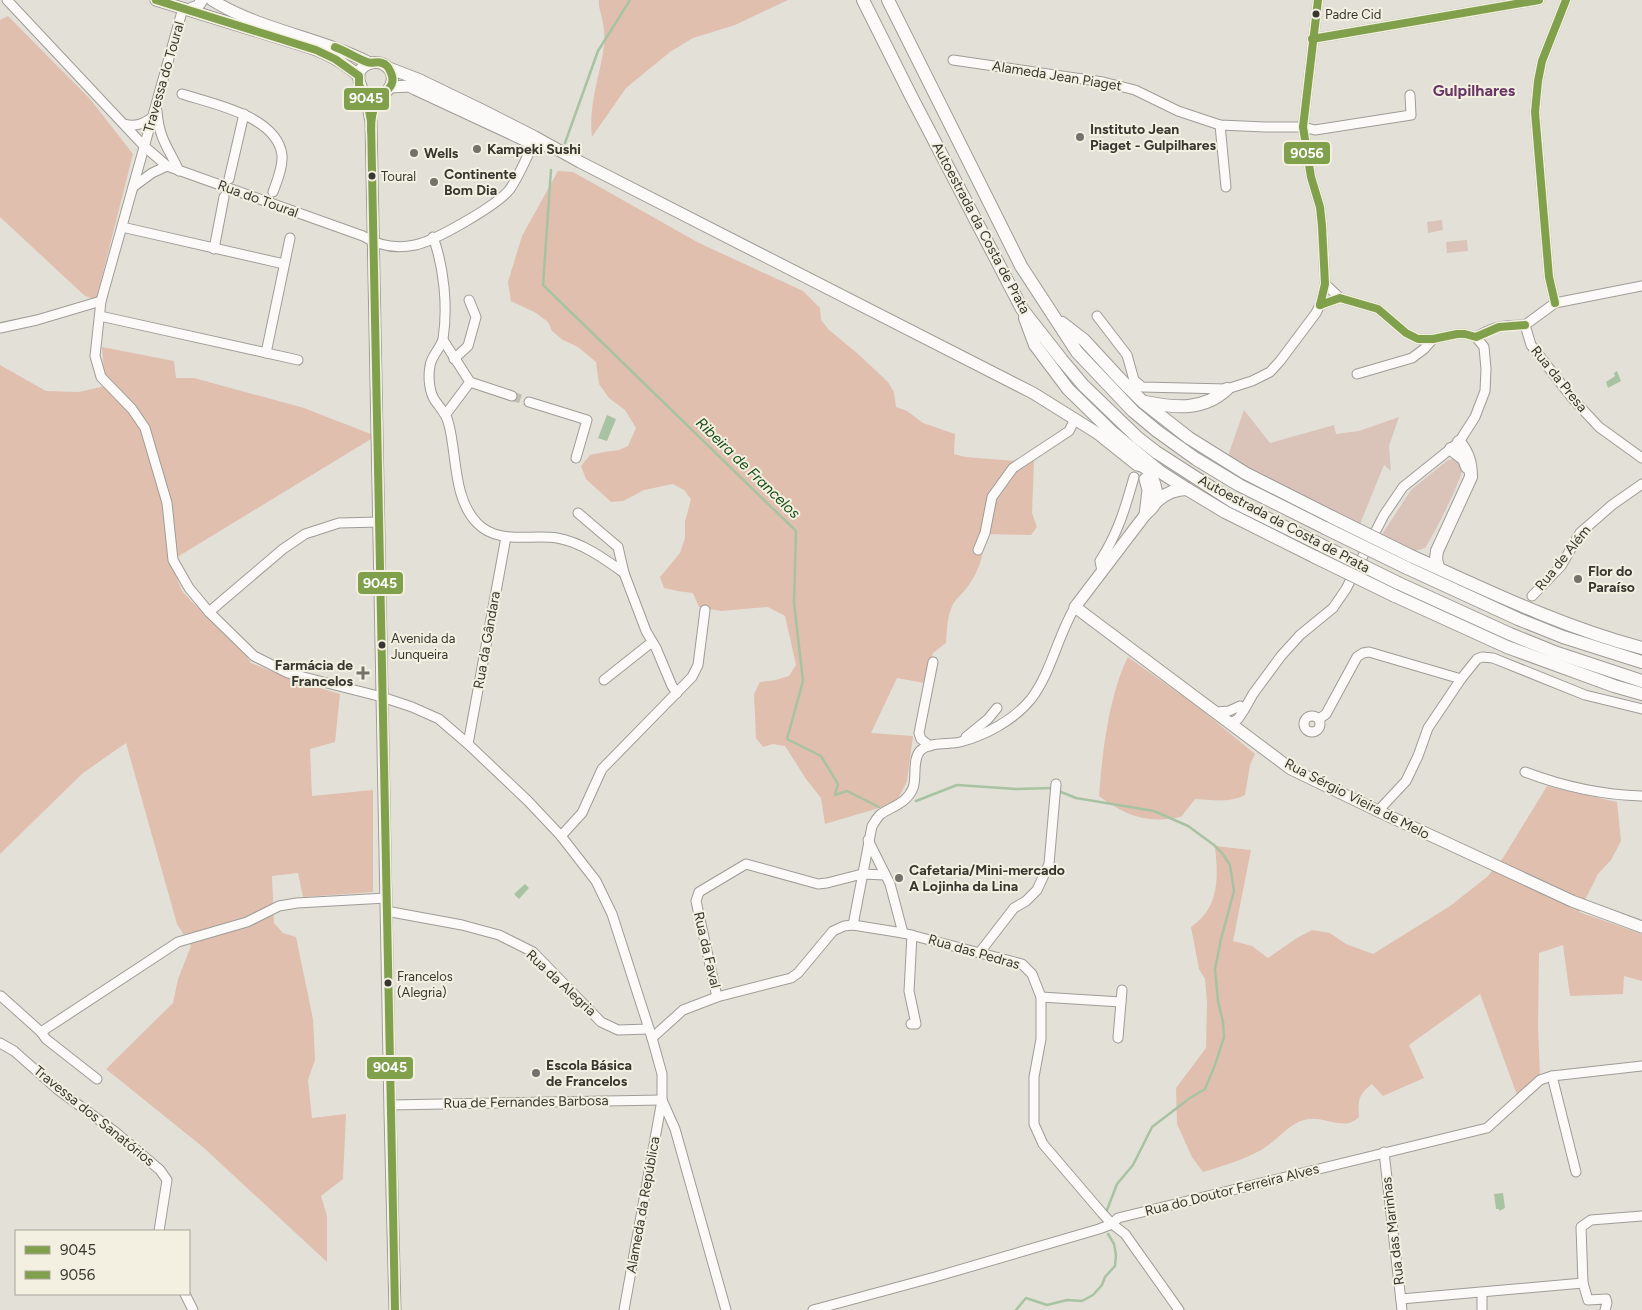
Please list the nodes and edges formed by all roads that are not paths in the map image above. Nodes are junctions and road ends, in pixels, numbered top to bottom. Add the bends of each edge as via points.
1 (7, 0) edge
2 (156, 0) edge
3 (202, 0) edge
4 (212, 0) edge
5 (863, 0) edge
6 (888, 0) edge
7 (1318, 0) edge
8 (1539, 0) edge
9 (1566, 0) edge
10 (182, 6) edge
11 (1312, 38) junction
12 (953, 60) dead end
13 (370, 63) junction
14 (389, 68) junction
15 (359, 76) junction
16 (391, 87) junction
17 (361, 89) junction
18 (182, 94) dead end
19 (1410, 95) dead end
20 (381, 96) junction
21 (157, 104) junction
22 (244, 114) junction
23 (153, 117) junction
24 (370, 121) junction
25 (124, 124) junction
26 (1220, 125) junction
27 (1303, 127) junction
28 (533, 144) junction
29 (144, 146) junction
30 (564, 154) junction
31 (167, 166) junction
32 (179, 171) junction
33 (228, 179) dead end
34 (1226, 187) dead end
35 (132, 188) junction
36 (273, 192) dead end
37 (224, 197) dead end
38 (122, 227) junction
39 (433, 237) junction
40 (290, 238) dead end
41 (374, 243) junction
42 (214, 249) junction
43 (284, 264) junction
44 (1325, 284) junction
45 (1642, 286) edge
46 (1340, 298) junction
47 (469, 300) dead end
48 (101, 301) junction
49 (1555, 303) junction
50 (1320, 305) junction
51 (1022, 309) junction
52 (100, 316) junction
53 (1052, 316) junction
54 (1097, 316) dead end
55 (1525, 325) junction
56 (0, 328) edge
57 (1476, 338) junction
58 (442, 340) junction
59 (1433, 340) junction
60 (266, 352) junction
61 (454, 359) junction
62 (298, 360) dead end
63 (1357, 374) dead end
64 (470, 382) junction
65 (1227, 389) junction
66 (512, 396) tunnel mouth
67 (529, 402) tunnel mouth
68 (1143, 402) junction
69 (446, 414) junction
70 (1075, 419) junction
71 (1455, 445) junction
72 (576, 458) dead end
73 (1642, 458) edge
74 (1137, 464) junction
75 (1134, 477) dead end
76 (1642, 484) edge
77 (1187, 489) junction
78 (1156, 501) junction
79 (578, 513) dead end
80 (1145, 515) junction
81 (379, 522) junction
82 (1328, 522) junction
83 (506, 537) junction
84 (978, 550) dead end
85 (1412, 561) junction
86 (1438, 568) junction
87 (1102, 571) junction
88 (624, 573) junction
89 (1396, 589) junction
90 (1532, 596) dead end
91 (1075, 607) junction
92 (705, 610) dead end
93 (209, 612) junction
94 (652, 642) junction
95 (1642, 648) edge
96 (933, 662) dead end
97 (1642, 662) edge
98 (1461, 679) junction
99 (604, 680) dead end
100 (1642, 680) edge
101 (677, 693) junction
102 (1642, 694) edge
103 (382, 697) junction
104 (997, 708) dead end
105 (1242, 708) junction
106 (1642, 709) edge
107 (1217, 712) junction
108 (1319, 719) dead end
109 (1231, 723) junction
110 (1246, 734) junction
111 (960, 742) junction
112 (468, 744) junction
113 (930, 746) junction
114 (1525, 772) dead end
115 (1056, 787) dead end
116 (1642, 796) edge
117 (1378, 812) junction
118 (561, 836) junction
119 (868, 840) junction
120 (862, 874) junction
121 (885, 875) junction
122 (386, 898) junction
123 (386, 911) junction
124 (852, 925) junction
125 (1642, 927) edge
126 (907, 934) junction
127 (980, 952) junction
128 (1122, 990) dead end
129 (1, 996) edge
130 (717, 997) junction
131 (1041, 997) junction
132 (1121, 1002) junction
133 (911, 1024) dead end
134 (41, 1032) junction
135 (650, 1033) junction
136 (1118, 1038) dead end
137 (0, 1043) edge
138 (1642, 1066) edge
139 (1552, 1076) junction
140 (97, 1079) dead end
141 (662, 1100) junction
142 (390, 1105) junction
143 (1384, 1152) junction
144 (1576, 1172) dead end
145 (1642, 1216) edge
146 (1112, 1224) junction
147 (159, 1230) edge
148 (1584, 1283) junction
149 (1482, 1293) junction
150 (186, 1295) edge
151 (1401, 1299) junction
152 (193, 1310) edge
153 (395, 1310) edge
154 (624, 1310) edge
155 (726, 1310) edge
156 (813, 1310) edge
157 (1179, 1310) edge
158 (1402, 1310) edge
159 (1482, 1310) edge
160 (1605, 1310) edge

1 - 25 street, Rua do Toural
2 - 10 main road
3 - 10 main road via 198,6
4 - 13 main road via 257,21 339,48
5 - 51 highway, Autoestrada da Costa de Prata
6 - 53 highway, Autoestrada da Costa de Prata via 1021,266
7 - 11 street
8 - 11 street
9 - 49 street via 1542,61 1535,112 1549,277
10 - 15 main road via 331,55
10 - 21 street, Travessa do Toural
11 - 27 street
12 - 26 street, Alameda Jean Piaget via 1103,82 1135,90 1178,111
13 - 14 main road via 380,63
13 - 15 main road via 362,68
14 - 16 main road via 393,78
14 - 30 main road via 482,110
15 - 17 main road
16 - 20 main road
16 - 28 main road via 415,88
17 - 20 main road via 370,96
17 - 24 main road via 367,100
18 - 22 street
19 - 27 street, Alameda Jean Piaget via 1410,115 1315,130
20 - 24 main road
21 - 23 street, Travessa do Toural
21 - 32 street via 159,130
22 - 33 street
22 - 36 street via 277,140 282,165
23 - 25 street via 138,125
23 - 29 street, Travessa do Toural
24 - 41 main road
25 - 29 street, Rua do Toural
26 - 27 street, Alameda Jean Piaget
26 - 34 street
27 - 44 street via 1311,177 1320,207
28 - 30 main road
28 - 39 street, Rua do Toural via 510,189 500,199
29 - 31 street, Rua do Toural
29 - 35 street
30 - 70 main road via 1025,389
31 - 32 street, Rua do Toural
31 - 35 street via 152,172
32 - 41 street, Rua do Toural via 363,236
35 - 38 street
37 - 42 street
38 - 42 street
38 - 48 street
39 - 41 street, Rua do Toural via 413,246 388,247
39 - 58 street via 442,266
40 - 43 street
41 - 81 main road
42 - 43 street
43 - 60 street
44 - 46 street
44 - 50 street
45 - 49 street
46 - 50 street
46 - 59 street via 1378,309 1406,333 1418,339
47 - 61 street via 476,317 468,346
48 - 52 street
48 - 56 street
49 - 55 street
50 - 65 street via 1270,372
51 - 77 highway via 1035,345 1068,389 1113,433 1159,471
51 - 89 highway, Autoestrada da Costa de Prata, bridge via 1083,385 1156,452 1232,500 1320,544
52 - 60 street
52 - 93 street via 96,356 101,377 145,428 167,503 173,560 189,588
53 - 68 highway via 1084,340
53 - 82 highway, Autoestrada da Costa de Prata via 1098,375 1157,431 1239,485
54 - 65 street via 1127,355 1134,380 1142,387
55 - 57 street via 1506,325
55 - 73 street, Rua da Presa via 1531,346 1573,398 1599,427
57 - 59 street via 1457,334
57 - 71 street via 1484,347 1485,392 1475,417
58 - 61 street
58 - 69 street via 430,364 430,386 435,401
59 - 63 street via 1412,358
60 - 62 street
61 - 64 street
64 - 66 street
64 - 69 street
65 - 68 highway via 1212,401 1192,405 1167,406
67 - 72 street via 587,420
68 - 82 highway via 1183,434
69 - 83 street via 460,490 467,509 477,523
70 - 74 main road
70 - 84 street via 1069,431 1013,468 992,497
71 - 85 highway via 1467,467 1466,476 1430,550
71 - 86 highway via 1469,456 1471,477 1437,551
71 - 105 street via 1404,487 1384,515 1333,608 1300,635
74 - 78 main road via 1150,472
74 - 80 main road via 1148,490
75 - 87 street via 1120,524 1100,561
76 - 90 street, Rua de Além via 1580,532 1561,566
77 - 78 highway via 1171,492
77 - 89 highway, bridge via 1315,557
78 - 80 main road
79 - 88 street via 618,547
80 - 87 main road
81 - 93 street via 339,523 305,534
81 - 103 main road
82 - 85 highway, bridge
83 - 88 street via 557,538 576,543
83 - 112 street, Rua da Gândara
85 - 86 highway
85 - 97 highway via 1518,619
86 - 95 highway via 1525,608
87 - 91 main road
88 - 94 street
89 - 100 highway, Autoestrada da Costa de Prata via 1549,650
89 - 102 highway via 1507,647
91 - 107 main road, Rua Sérgio Vieira de Melo
91 - 111 street via 1031,698 1010,718
92 - 101 street via 698,665 692,678
93 - 103 street via 254,656 288,673
94 - 99 street
94 - 101 street
96 - 113 street via 919,734 921,740
98 - 106 street via 1477,659 1487,656 1584,695
98 - 108 street via 1369,652 1363,653 1357,658 1326,714
98 - 117 street via 1428,728 1406,781
101 - 118 street via 602,769 582,814
103 - 112 street via 438,719
103 - 122 main road
104 - 111 street
105 - 107 street
105 - 109 street via 1238,719
105 - 110 street
107 - 109 main road, Rua Sérgio Vieira de Melo
109 - 110 main road, Rua Sérgio Vieira de Melo
110 - 117 main road, Rua Sérgio Vieira de Melo via 1291,769
111 - 113 street
112 - 118 street
113 - 119 street via 920,751 913,787 906,799 880,815
114 - 116 street via 1550,781 1611,794
115 - 127 street via 1049,864 1036,890 1014,908
117 - 125 main road, Rua Sérgio Vieira de Melo via 1572,901
118 - 135 street via 596,881 612,914
119 - 120 street
119 - 121 street
120 - 121 street, Rua da Faval
120 - 124 street
120 - 130 street, Rua da Faval via 818,884 746,864 699,892 696,901
121 - 126 street
122 - 123 main road
122 - 134 street via 278,906 247,922 178,942
123 - 135 street, Rua da Alegria via 499,935 533,952 602,1022 618,1030
123 - 142 main road
124 - 126 street, Rua das Pedras
124 - 130 street via 834,931 791,978
126 - 127 street, Rua das Pedras
126 - 133 street via 909,991 916,1024
127 - 131 street, Rua das Pedras via 1022,964 1032,974
128 - 132 street
129 - 134 street
130 - 135 street via 683,1010
131 - 132 street
131 - 146 street, Rua das Pedras via 1041,1039 1034,1077 1034,1124 1043,1144
132 - 136 street
134 - 140 street
135 - 141 street via 662,1074
137 - 147 street, Travessa dos Sanatórios via 160,1170 167,1180
138 - 139 street, Rua do Doutor Ferreira Alves
139 - 143 street, Rua do Doutor Ferreira Alves via 1540,1080 1487,1128
139 - 144 street
141 - 142 street, Rua de Fernandes Barbosa
141 - 154 street, Alameda da República
141 - 155 street via 675,1129
142 - 153 main road
143 - 146 street, Rua do Doutor Ferreira Alves via 1118,1218
143 - 151 street, Rua das Marinhas
145 - 148 street via 1591,1220 1581,1227
146 - 156 street, Rua do Doutor Ferreira Alves
146 - 157 street, Rua das Pedras via 1125,1234
148 - 149 street
148 - 160 street via 1588,1300 1606,1299
149 - 151 street
149 - 159 street
150 - 152 street
151 - 158 street, Rua das Marinhas

